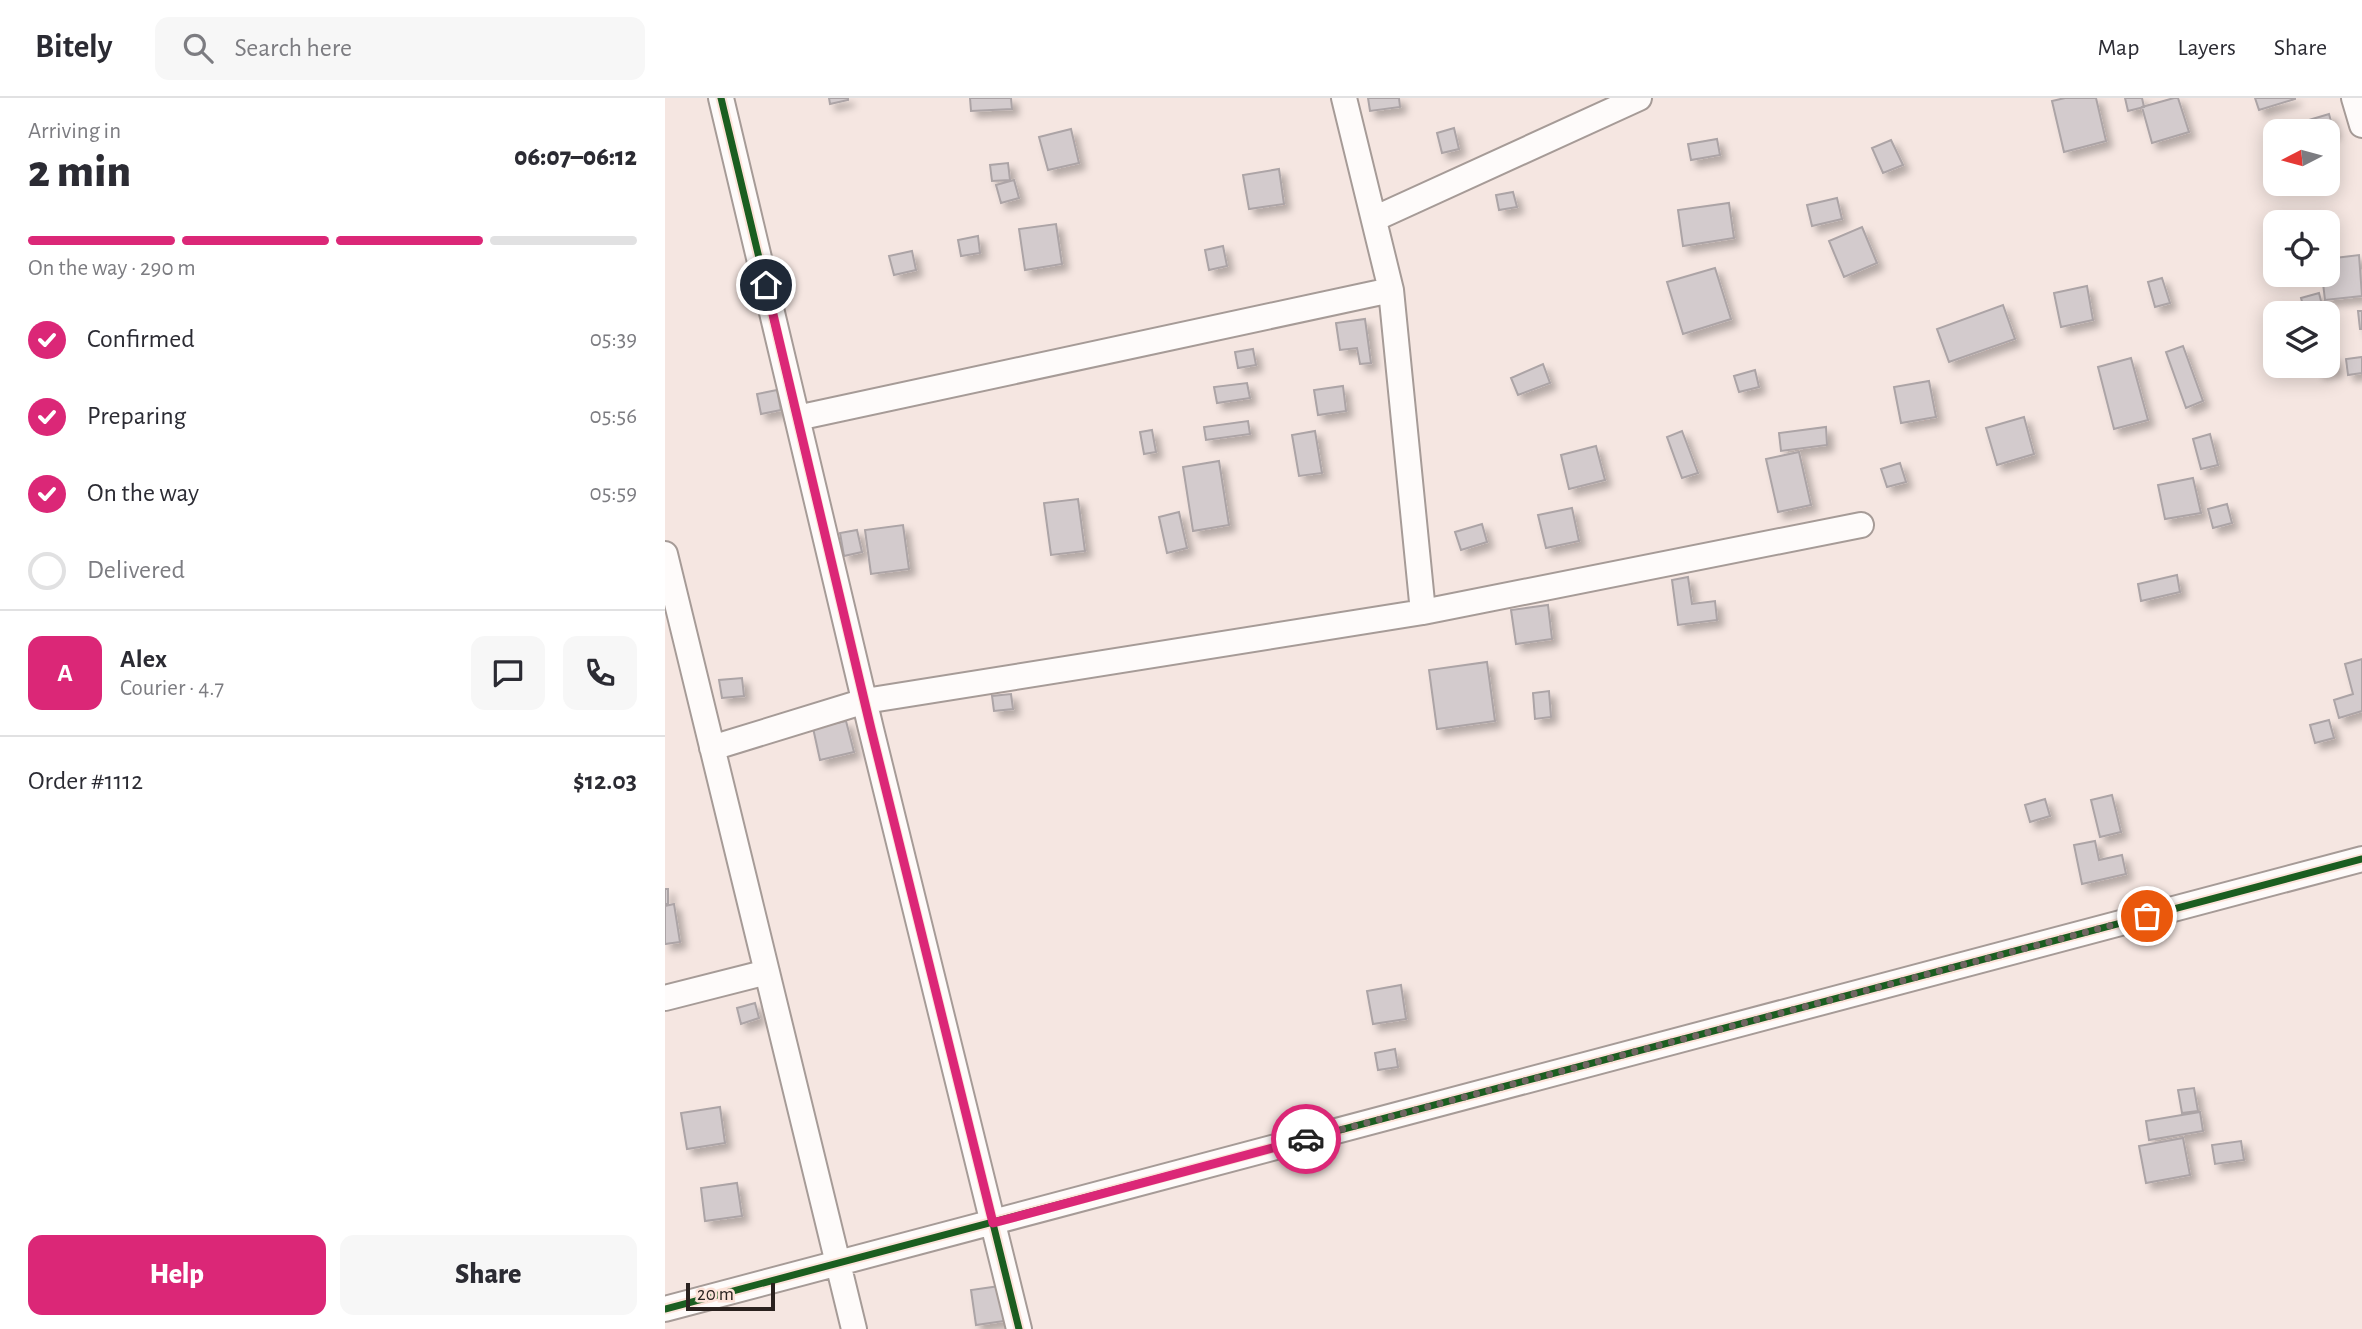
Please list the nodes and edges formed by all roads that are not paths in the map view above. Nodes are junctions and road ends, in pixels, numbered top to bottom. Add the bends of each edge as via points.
1 (722, 98) edge
2 (1344, 98) edge
3 (2354, 98) edge
4 (1626, 101) edge
5 (2362, 125) edge
6 (1374, 219) junction
7 (1391, 290) junction
8 (797, 418) junction
9 (1861, 525) dead end
10 (665, 554) edge
11 (1423, 612) junction
12 (865, 701) junction
13 (712, 748) junction
14 (2362, 859) edge
15 (767, 972) junction
16 (665, 998) edge
17 (993, 1223) junction
18 (838, 1263) junction
19 (665, 1309) edge
20 (854, 1329) edge
21 (1019, 1329) edge

1 - 8 street
2 - 6 street
3 - 5 street
4 - 6 street
6 - 7 street
7 - 8 street
7 - 11 street
8 - 12 street
9 - 11 street
10 - 13 street
11 - 12 street
12 - 13 street
12 - 17 street
13 - 15 street
14 - 17 street
15 - 16 street
15 - 18 street
17 - 18 street
17 - 21 street
18 - 19 street
18 - 20 street

